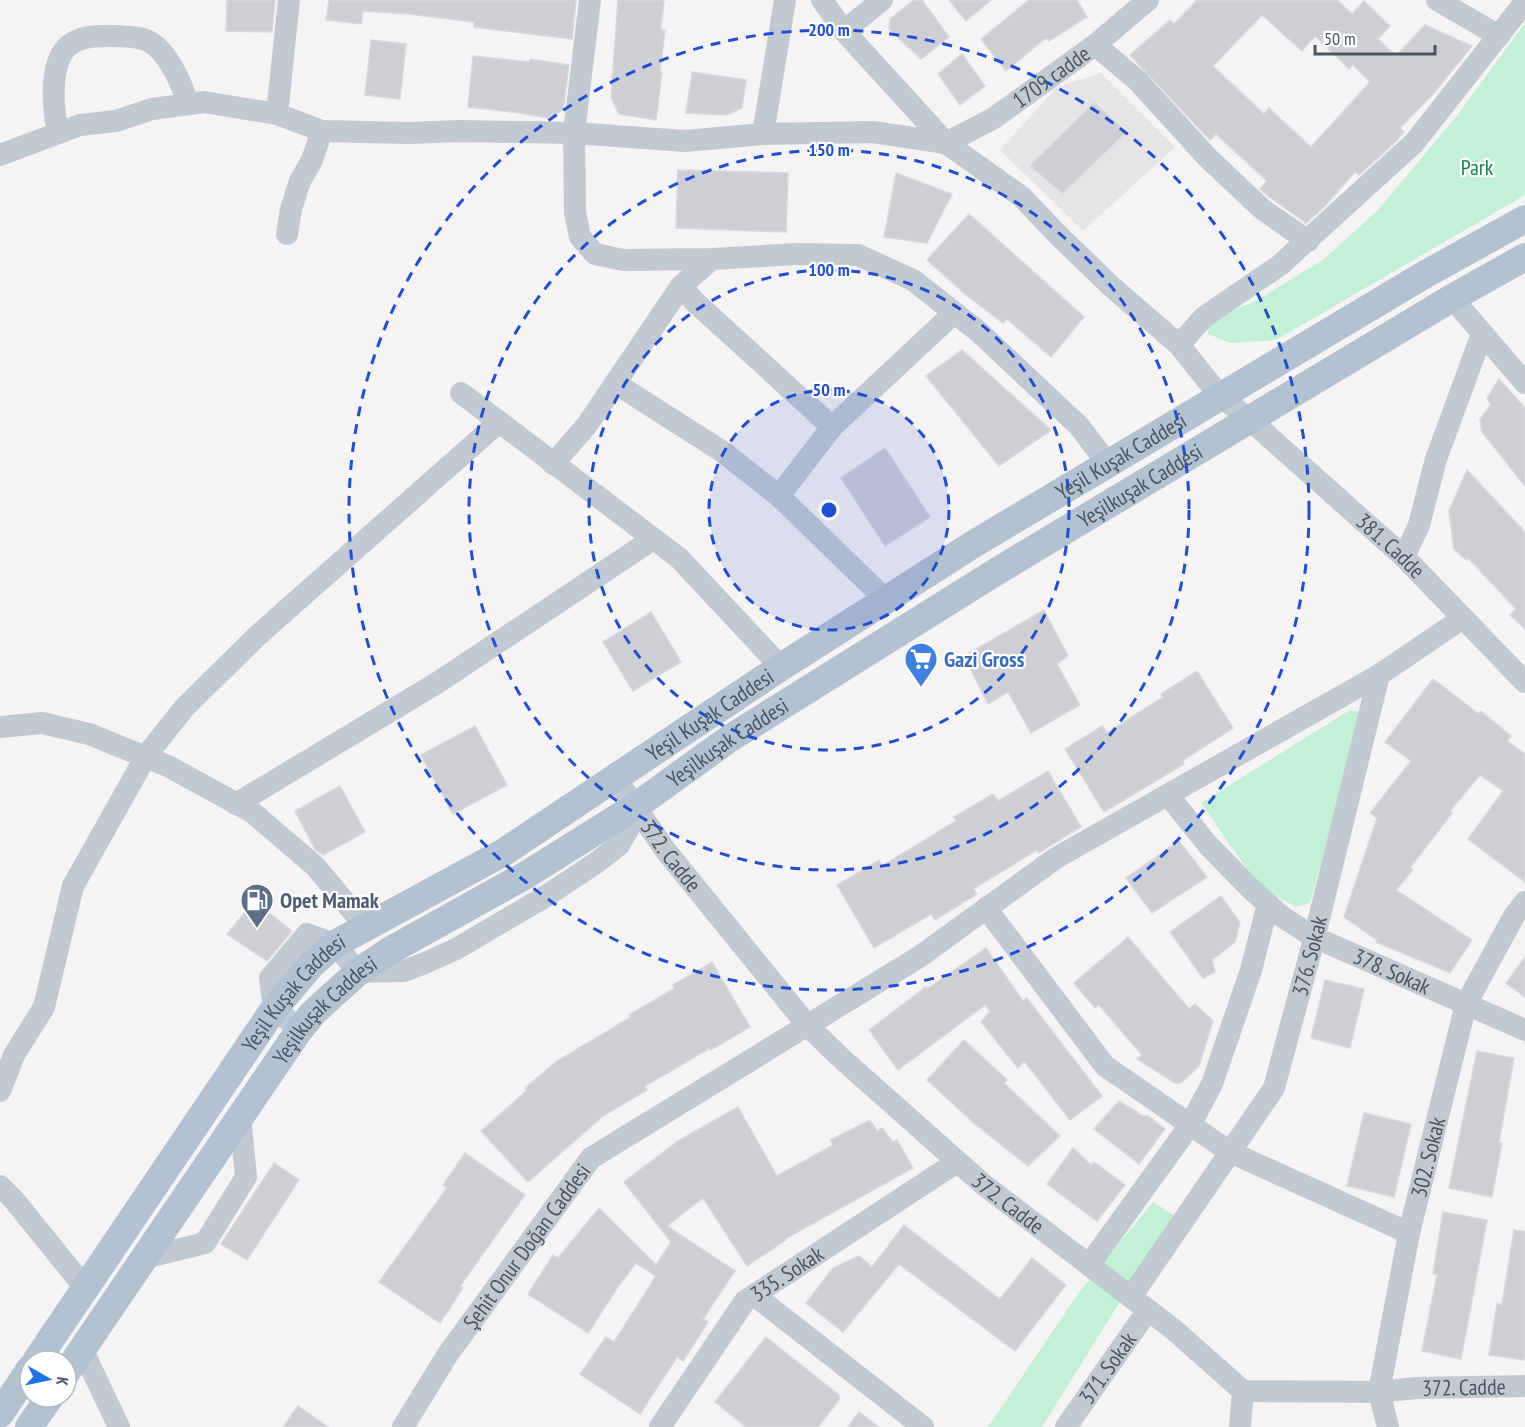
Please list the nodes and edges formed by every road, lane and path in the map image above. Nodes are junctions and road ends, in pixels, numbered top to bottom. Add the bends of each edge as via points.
1 (289, 0) edge
2 (591, 0) edge
3 (785, 0) edge
4 (822, 0) edge
5 (882, 0) edge
6 (1148, 0) edge
7 (1437, 0) edge
8 (1525, 2) edge
9 (844, 31) junction
10 (1498, 36) junction
11 (1095, 45) junction
12 (187, 104) junction
13 (277, 114) junction
14 (321, 131) junction
15 (58, 132) junction
16 (574, 133) junction
17 (763, 134) junction
18 (946, 143) junction
19 (0, 155) edge
20 (1525, 219) edge
21 (287, 234) dead end
22 (1308, 241) junction
23 (1525, 257) edge
24 (712, 260) junction
25 (681, 286) junction
26 (1452, 298) junction
27 (954, 313) junction
28 (1482, 334) junction
29 (1179, 345) junction
30 (615, 383) junction
31 (1525, 383) edge
32 (462, 393) dead end
33 (1220, 396) junction
34 (1250, 420) junction
35 (499, 422) junction
36 (832, 427) junction
37 (553, 464) junction
38 (1108, 464) junction
39 (779, 496) junction
40 (653, 539) junction
41 (1404, 557) junction
42 (885, 599) junction
43 (1463, 618) junction
44 (781, 667) junction
45 (1379, 675) junction
46 (1523, 677) edge
47 (0, 727) edge
48 (146, 756) junction
49 (614, 776) junction
50 (1168, 795) junction
51 (236, 804) junction
52 (636, 806) junction
53 (1525, 902) edge
54 (1268, 904) junction
55 (986, 909) junction
56 (365, 926) junction
57 (1314, 938) junction
58 (335, 944) junction
59 (358, 972) junction
60 (1466, 1004) junction
61 (274, 1009) junction
62 (808, 1026) junction
63 (300, 1029) junction
64 (1525, 1030) edge
65 (0, 1092) edge
66 (240, 1116) junction
67 (1190, 1125) junction
68 (1230, 1152) junction
69 (957, 1162) junction
70 (0, 1186) edge
71 (1409, 1233) junction
72 (144, 1258) junction
73 (1089, 1265) junction
74 (86, 1289) junction
75 (754, 1295) junction
76 (1140, 1303) junction
77 (43, 1349) edge
78 (82, 1349) junction
79 (78, 1355) edge
80 (18, 1385) edge
81 (1525, 1386) edge
82 (1243, 1390) junction
83 (1379, 1392) junction
84 (42, 1409) edge
85 (0, 1414) edge
86 (29, 1427) edge
87 (120, 1427) edge
88 (403, 1427) edge
89 (660, 1427) edge
90 (923, 1427) edge
91 (1066, 1427) edge
92 (1240, 1427) edge
93 (1388, 1427) edge

1 - 13 street
2 - 16 street
3 - 17 street
4 - 9 street
5 - 9 street
6 - 11 street, 1709 cadde
7 - 10 street
8 - 10 street
9 - 18 street
10 - 22 street via 1414,143
11 - 18 street, 1709 cadde via 994,118
11 - 22 street via 1137,80 1207,157 1262,209
12 - 13 street via 204,102
12 - 15 street
12 - 15 street via 174,71 147,40 92,36 71,43 60,58 54,79 53,110
13 - 14 street
14 - 16 street
14 - 21 street via 291,208
15 - 19 street
16 - 17 street via 685,141
16 - 24 street via 575,212 580,237 595,254 622,260
17 - 18 street via 873,132
18 - 29 street, 381. Cadde via 1022,197 1104,279
20 - 33 main road, Yeşil Kuşak Caddesi
22 - 29 street via 1204,317
23 - 26 main road, Yeşilkuşak Caddesi
24 - 25 street
24 - 27 street via 797,254 858,255 913,280
25 - 30 street
25 - 36 street
26 - 28 street
26 - 34 main road, Yeşilkuşak Caddesi
27 - 36 street
27 - 38 street via 1079,426
28 - 31 street
28 - 41 street via 1436,459 1419,525
29 - 33 street, 381. Cadde
30 - 37 street via 587,425
30 - 39 street via 723,452
32 - 35 street
33 - 34 street, 381. Cadde
33 - 38 main road, Yeşil Kuşak Caddesi
34 - 41 street, 381. Cadde
34 - 52 main road, Yeşilkuşak Caddesi via 768,714
35 - 37 street
35 - 48 street via 256,637 184,708
36 - 39 street
37 - 40 street
38 - 42 main road, Yeşil Kuşak Caddesi
39 - 42 street
40 - 44 street via 679,558
40 - 51 street via 437,683
41 - 43 street, 381. Cadde
42 - 44 main road, Yeşil Kuşak Caddesi
43 - 45 street
43 - 46 street, 381. Cadde
44 - 49 main road, Yeşil Kuşak Caddesi
45 - 50 street, Şehit Onur Doğan Caddesi
45 - 57 street, 376. Sokak
47 - 48 street via 42,723 89,734
48 - 51 street
48 - 65 street via 73,886 44,1007 14,1055
49 - 52 street, 372. Cadde
49 - 56 main road, Yeşil Kuşak Caddesi via 504,852
50 - 54 street, 378. Sokak via 1208,845
50 - 55 street, Şehit Onur Doğan Caddesi via 1056,858
51 - 56 street via 252,812 315,866
52 - 59 main road, Yeşilkuşak Caddesi
52 - 62 street, 372. Cadde via 666,851
53 - 60 street, 302. Sokak
54 - 57 street, 378. Sokak
54 - 67 street via 1251,970 1212,1083
55 - 62 street, Şehit Onur Doğan Caddesi via 919,957
55 - 67 street via 1105,1066
56 - 58 main road, Yeşil Kuşak Caddesi
57 - 60 street, 378. Sokak
57 - 68 street, 376. Sokak via 1274,1088
58 - 59 street
58 - 61 main road, Yeşil Kuşak Caddesi via 311,965
59 - 63 main road, Yeşilkuşak Caddesi
60 - 64 street, 378. Sokak
60 - 71 street, 302. Sokak
61 - 63 street
61 - 74 main road, Yeşil Kuşak Caddesi
62 - 69 street, 372. Cadde
62 - 88 street, Şehit Onur Doğan Caddesi via 591,1158 448,1354
63 - 66 main road, Yeşilkuşak Caddesi
66 - 72 main road, Yeşilkuşak Caddesi
66 - 72 street via 246,1177 205,1243
67 - 68 street
67 - 73 street
68 - 71 street
68 - 76 street, 376. Sokak
69 - 73 street, 372. Cadde
69 - 75 street, 335. Sokak
70 - 74 street
71 - 83 street, 302. Sokak
72 - 78 main road, Yeşilkuşak Caddesi
73 - 76 street, 372. Cadde
74 - 77 main road, Yeşil Kuşak Caddesi
75 - 89 street, 335. Sokak via 745,1301
75 - 90 street
76 - 82 street, 372. Cadde
76 - 91 street, 371. Sokak
78 - 79 main road, Yeşilkuşak Caddesi
78 - 87 street
80 - 85 main road, Yeşil Kuşak Caddesi
81 - 83 street, 372. Cadde
82 - 83 street, 372. Cadde
82 - 92 street
83 - 93 street, 302. Sokak
84 - 86 main road

